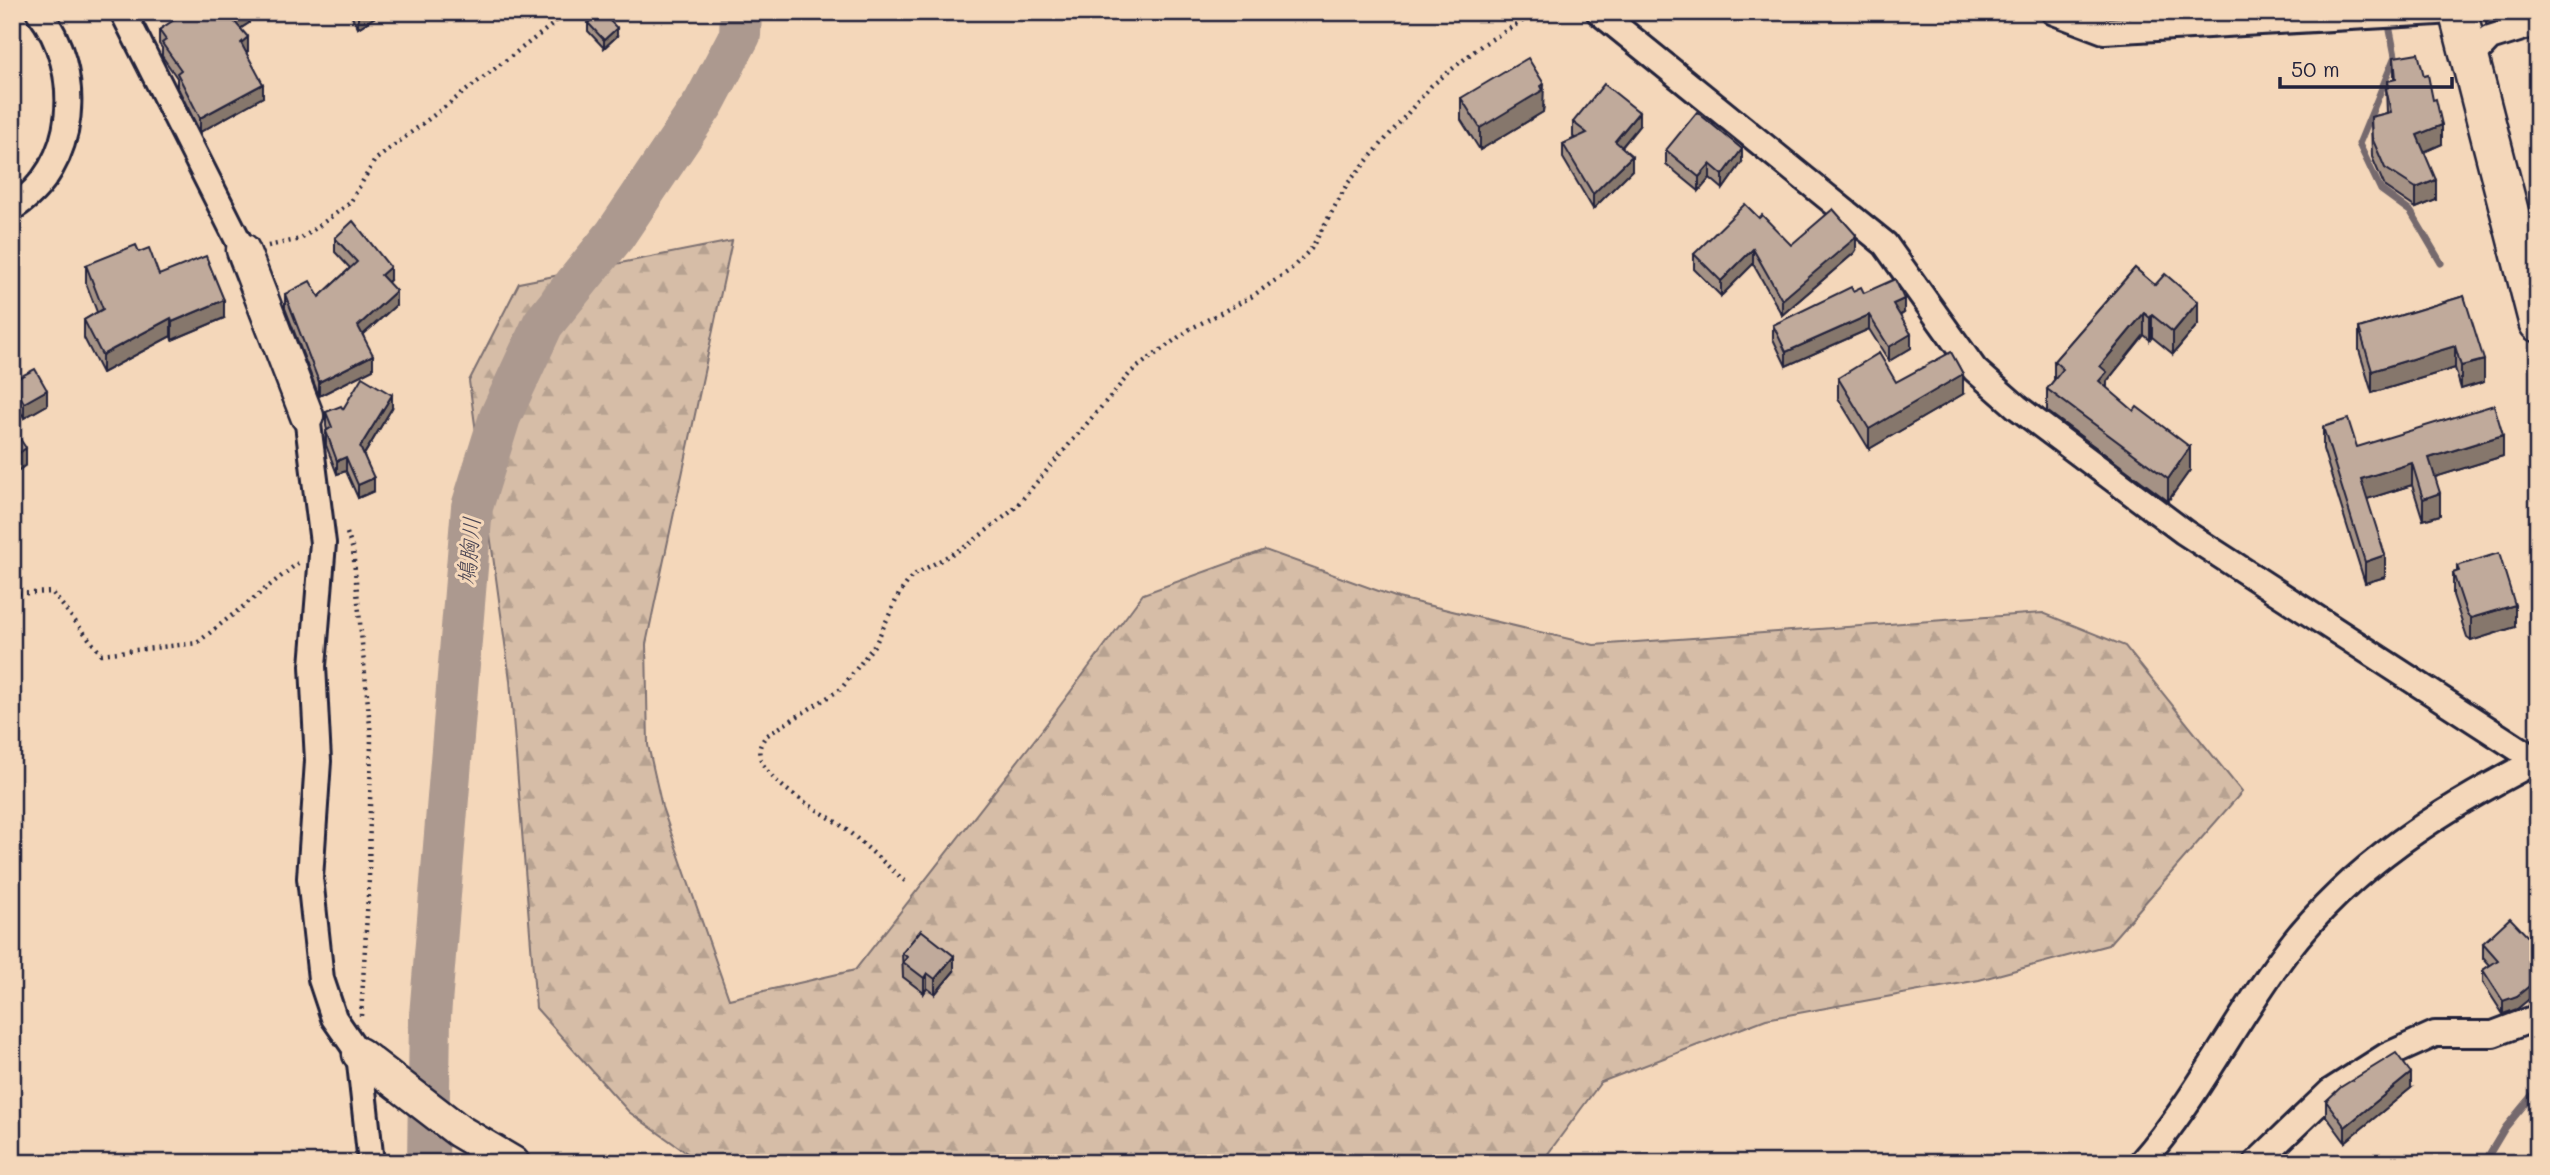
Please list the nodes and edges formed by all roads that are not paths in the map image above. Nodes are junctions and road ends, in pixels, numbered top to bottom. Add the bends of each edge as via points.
1 (40, 12) edge
2 (122, 12) edge
3 (1599, 12) edge
4 (2054, 12) edge
5 (2438, 12) edge
6 (2458, 12) edge
7 (2538, 23) edge
8 (2471, 58) junction
9 (12, 208) edge
10 (243, 250) joint
11 (2538, 323) edge
12 (307, 416) joint
13 (2537, 760) edge
14 (2538, 1017) edge
15 (359, 1054) junction
16 (371, 1163) edge
17 (513, 1163) edge
18 (2141, 1163) edge
19 (2256, 1163) edge

1 - 9 street via 65,58 68,101 63,150 43,179
2 - 10 street
3 - 13 street via 1885,244 1975,370 2017,407 2184,532
4 - 5 street via 2104,32
6 - 8 highway
7 - 8 street via 2490,38
8 - 11 highway
10 - 12 main road
12 - 15 street via 323,543 313,666 318,761 310,878 321,979 334,1018
13 - 18 street via 2455,804 2391,846 2337,896 2288,950
14 - 19 street via 2493,1034 2435,1034 2386,1056 2330,1091
15 - 16 street
15 - 17 main road via 459,1131

